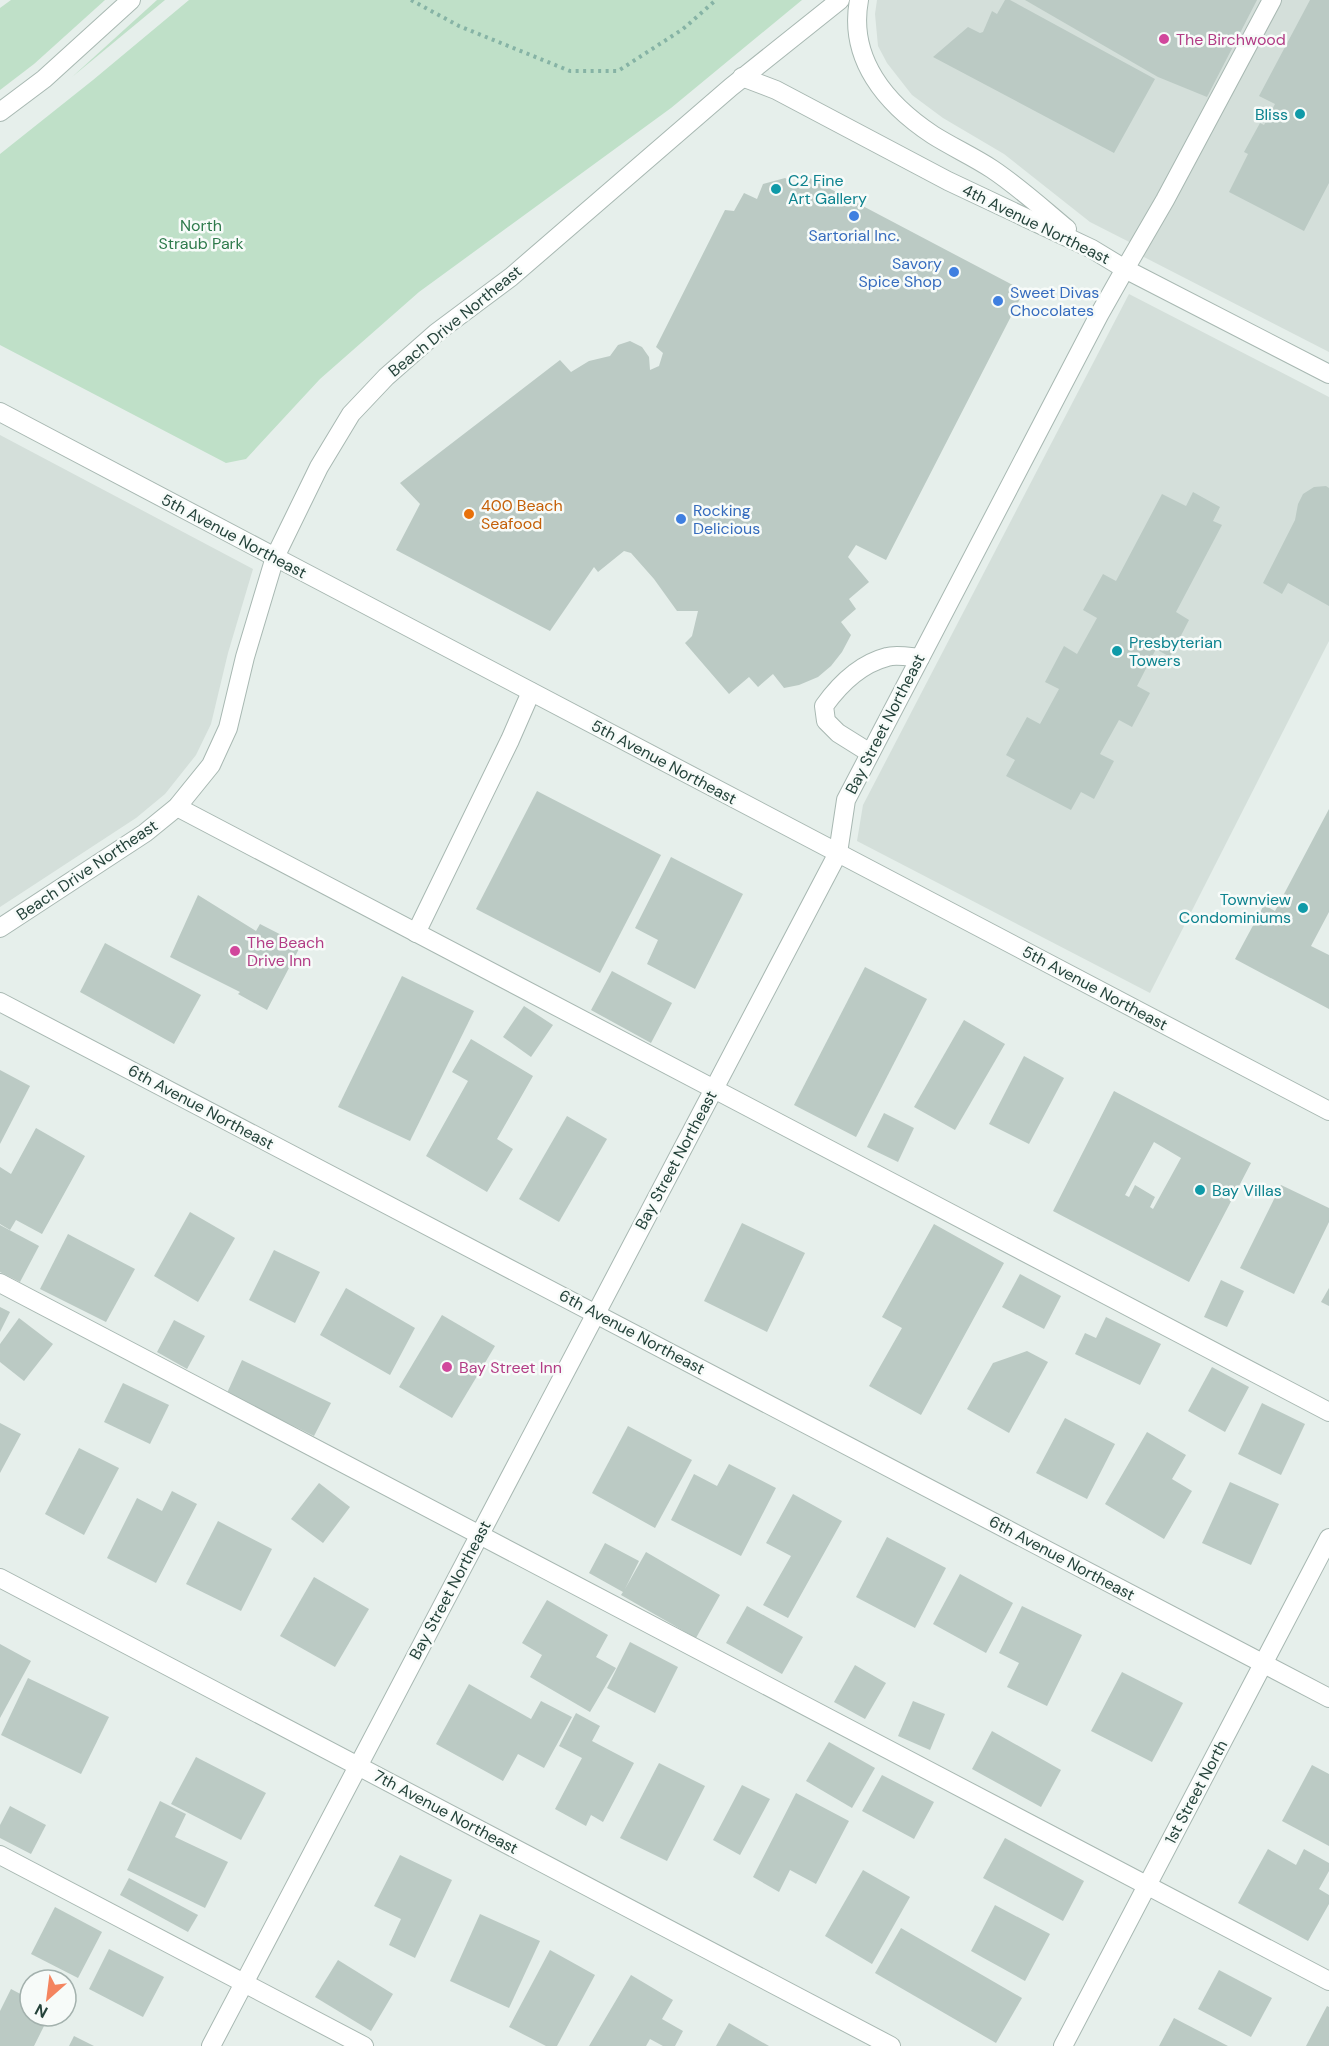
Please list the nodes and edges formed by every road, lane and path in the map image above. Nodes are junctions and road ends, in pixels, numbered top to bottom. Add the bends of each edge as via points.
1 (131, 0) edge
2 (411, 0) edge
3 (716, 0) edge
4 (840, 0) edge
5 (859, 0) edge
6 (1272, 0) edge
7 (742, 77) junction
8 (0, 112) edge
9 (1092, 249) junction
10 (1125, 269) junction
11 (1329, 374) edge
12 (0, 412) edge
13 (275, 557) junction
14 (920, 657) junction
15 (531, 692) junction
16 (870, 753) junction
17 (177, 807) junction
18 (837, 853) junction
19 (0, 928) edge
20 (416, 933) junction
21 (0, 1002) edge
22 (714, 1089) junction
23 (1329, 1111) edge
24 (0, 1283) edge
25 (596, 1314) junction
26 (1329, 1412) edge
27 (479, 1535) junction
28 (1329, 1538) edge
29 (0, 1578) edge
30 (1263, 1664) junction
31 (1329, 1698) edge
32 (358, 1766) junction
33 (0, 1855) edge
34 (1147, 1885) junction
35 (1329, 1981) edge
36 (244, 1983) junction
37 (211, 2046) edge
38 (364, 2046) edge
39 (891, 2046) edge
40 (1062, 2046) edge

1 - 8 street via 44,79
2 - 3 path via 459,26 570,71 618,71 683,29
4 - 7 street, Beach Drive Northeast
5 - 9 street via 856,15 861,53 872,75 900,109 932,134 993,170
6 - 10 street, Bay Street Northeast
7 - 9 street, 4th Avenue Northeast via 776,90 948,181
7 - 13 street, Beach Drive Northeast via 511,277 436,333 386,377 351,414 319,467
9 - 10 street, 4th Avenue Northeast
10 - 11 street, 4th Avenue Northeast
10 - 14 street, Bay Street Northeast
12 - 13 street, 5th Avenue Northeast
13 - 15 street, 5th Avenue Northeast
13 - 17 street, Beach Drive Northeast via 228,728 211,765
14 - 16 street, Bay Street Northeast
14 - 16 street via 888,656 859,670 824,706 826,721
15 - 18 street, 5th Avenue Northeast
15 - 20 street
16 - 18 street, Bay Street Northeast via 846,800
17 - 19 street, Beach Drive Northeast via 145,834
17 - 20 street
18 - 22 street, Bay Street Northeast
18 - 23 street, 5th Avenue Northeast
20 - 22 street
21 - 25 street, 6th Avenue Northeast
22 - 25 street, Bay Street Northeast
22 - 26 street
24 - 27 street
25 - 27 street, Bay Street Northeast
25 - 30 street, 6th Avenue Northeast
27 - 32 street, Bay Street Northeast
27 - 34 street
28 - 30 street, 1st Street North
29 - 32 street, 7th Avenue Northeast
30 - 31 street, 6th Avenue Northeast
30 - 34 street, 1st Street North
32 - 36 street, Bay Street Northeast
32 - 39 street, 7th Avenue Northeast
33 - 36 street
34 - 35 street
34 - 40 street, 1st Street North
36 - 37 street, Bay Street Northeast
36 - 38 street

